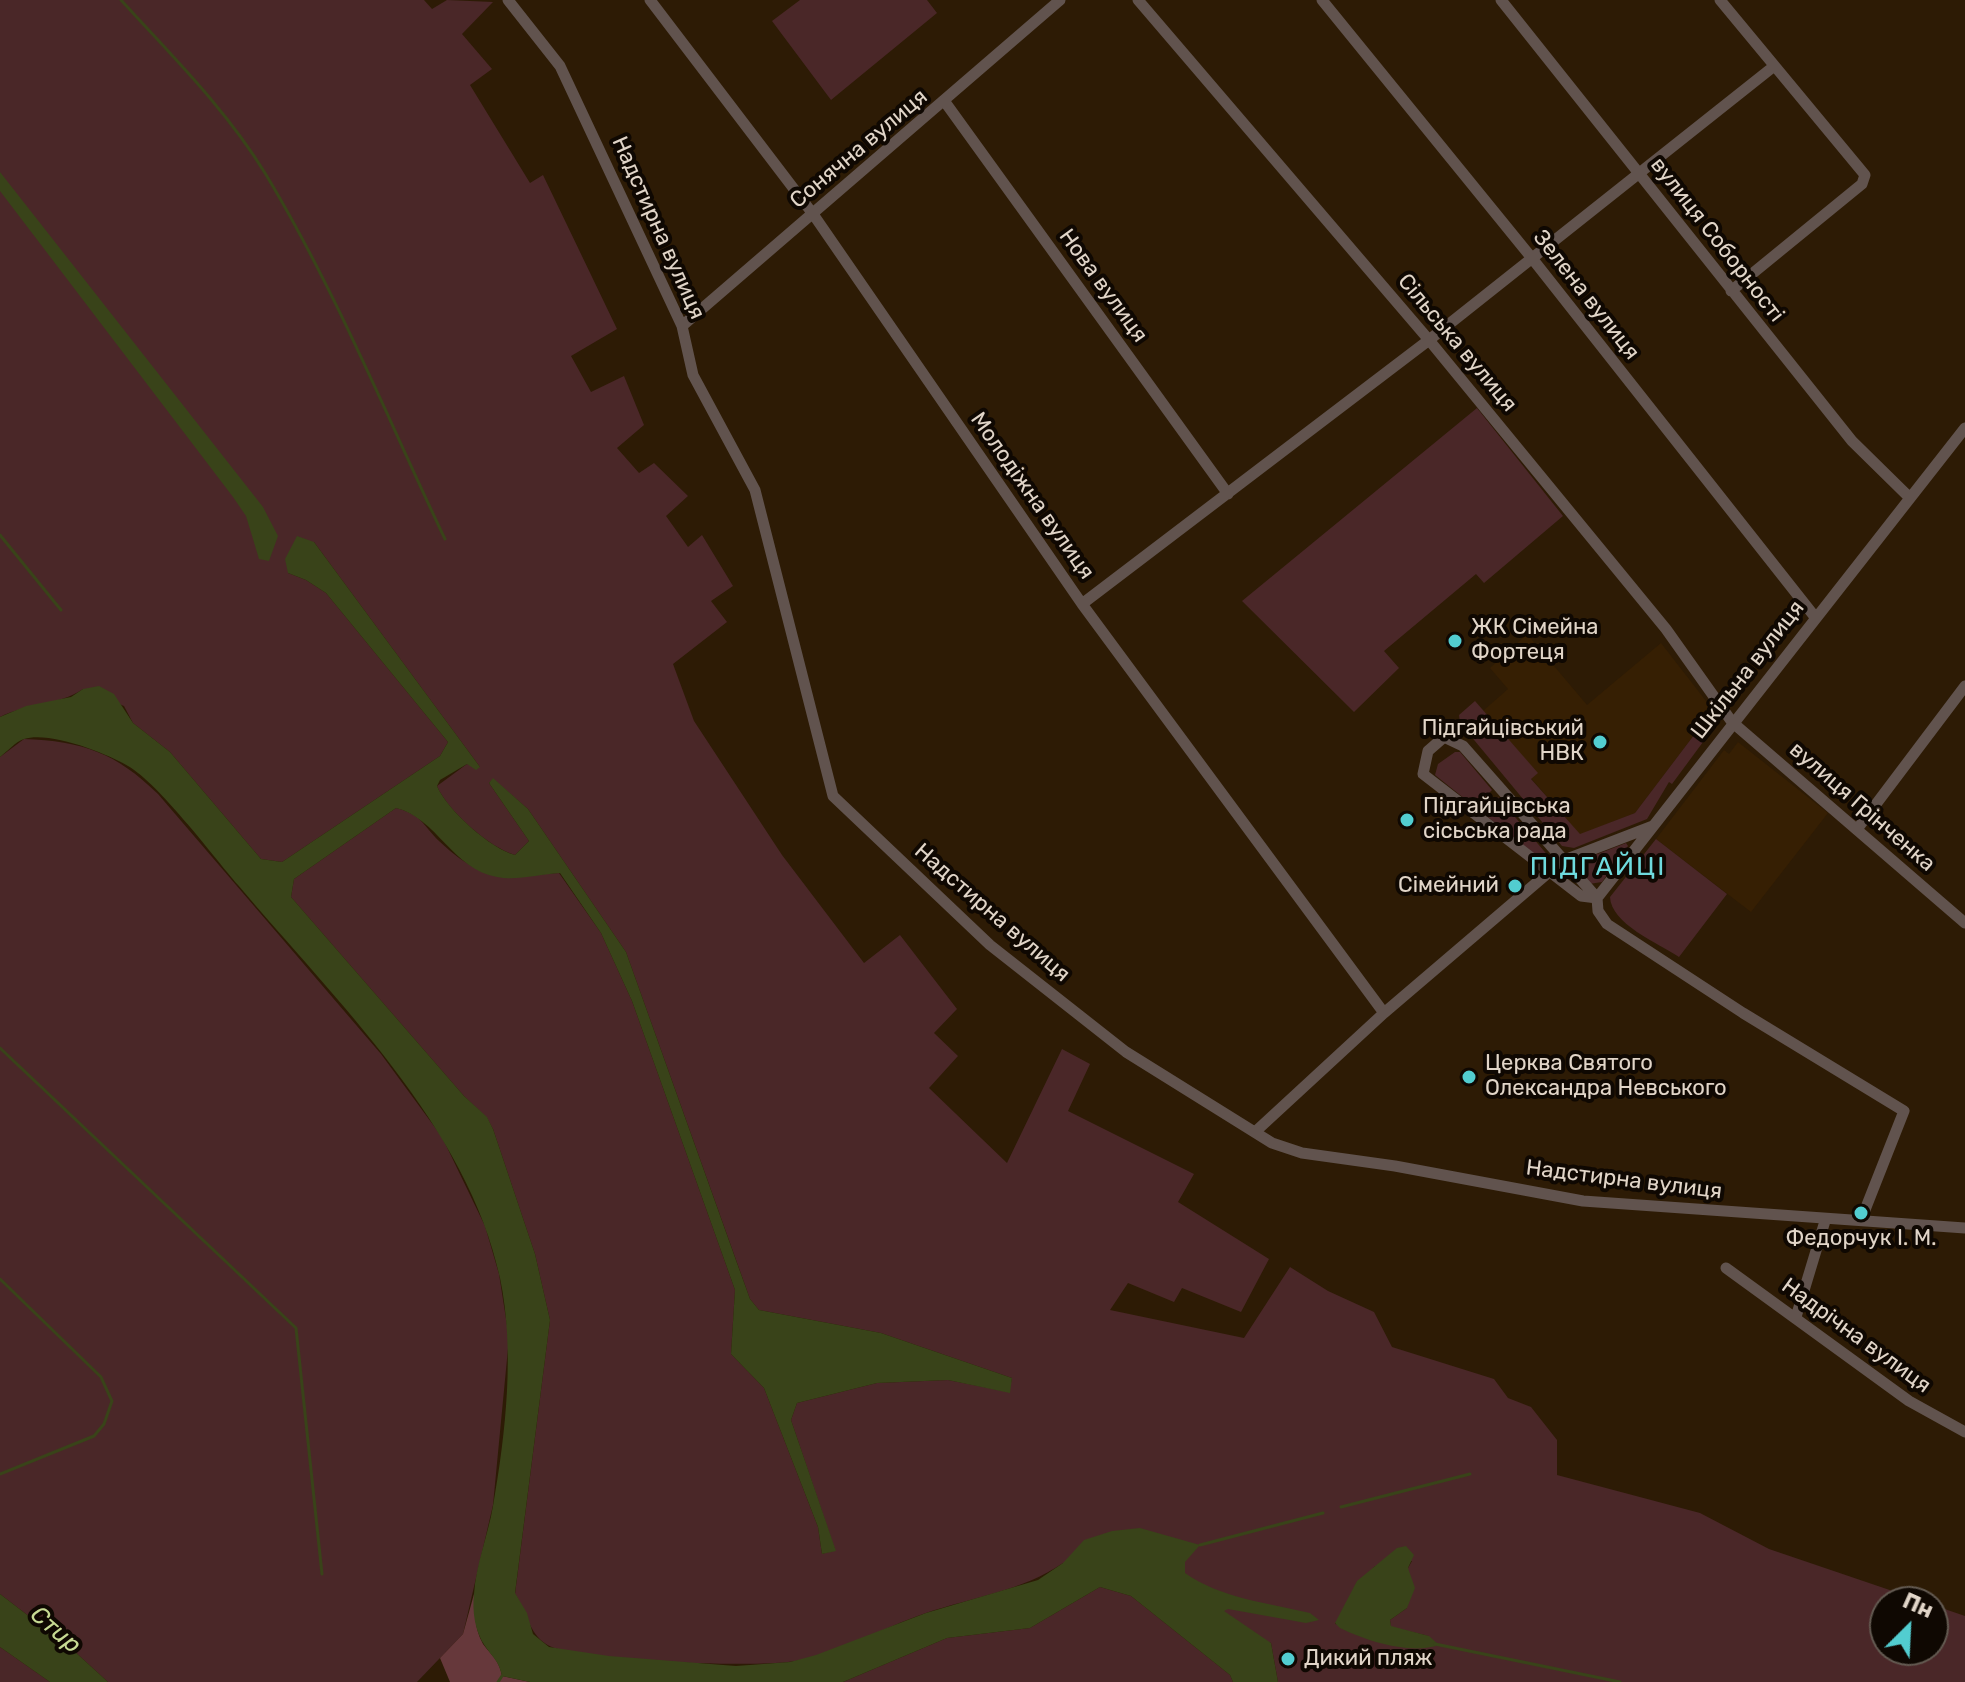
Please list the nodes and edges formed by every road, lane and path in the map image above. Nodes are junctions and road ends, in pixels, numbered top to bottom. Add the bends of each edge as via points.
1 (508, 0) edge
2 (650, 0) edge
3 (1060, 0) edge
4 (1138, 0) edge
5 (1322, 0) edge
6 (1501, 0) edge
7 (1720, 0) edge
8 (1773, 67) junction
9 (945, 102) junction
10 (1639, 172) junction
11 (813, 214) junction
12 (1531, 257) junction
13 (1731, 291) junction
14 (682, 326) junction
15 (1429, 340) junction
16 (1965, 428) edge
17 (1228, 494) junction
18 (1910, 498) junction
19 (1082, 604) junction
20 (1815, 617) junction
21 (1965, 686) edge
22 (1732, 722) junction
23 (1653, 826) junction
24 (1858, 828) junction
25 (1562, 861) junction
26 (1550, 873) junction
27 (1597, 898) junction
28 (1965, 923) edge
29 (1384, 1013) junction
30 (1255, 1132) junction
31 (1861, 1220) junction
32 (1825, 1221) junction
33 (1965, 1228) edge
34 (1726, 1268) dead end
35 (1796, 1317) junction
36 (1965, 1432) edge

1 - 14 street, Надстирна вулиця via 560,66
2 - 11 street, Молодіжна вулиця
3 - 9 street, Сонячна вулиця
4 - 15 street, Сільська вулиця
5 - 12 street, Зелена вулиця
6 - 10 street, вулиця Соборності
7 - 8 street
8 - 10 street
8 - 13 street via 1865,175 1862,184
9 - 11 street, Сонячна вулиця
9 - 17 street, Нова вулиця
10 - 12 street
10 - 13 street, вулиця Соборності
11 - 14 street, Сонячна вулиця
11 - 19 street, Молодіжна вулиця
12 - 15 street
12 - 20 street, Зелена вулиця
13 - 18 street, вулиця Соборності via 1852,441
14 - 30 street, Надстирна вулиця via 693,375 755,490 833,796 990,945 1126,1052
15 - 17 street
15 - 22 street, Сільська вулиця via 1666,629
16 - 18 street, Шкільна вулиця
17 - 19 street
18 - 20 street, Шкільна вулиця
19 - 29 street, Молодіжна вулиця
20 - 22 street, Шкільна вулиця
21 - 24 street
22 - 23 street, Шкільна вулиця
22 - 24 street, вулиця Грінченка
23 - 25 street
23 - 27 street, Шкільна вулиця
24 - 28 street, вулиця Грінченка
25 - 26 street
25 - 26 street via 1463,746 1444,737 1428,751 1423,774
25 - 27 street
26 - 27 street via 1581,896
26 - 29 street
27 - 31 street via 1607,924 1904,1111
29 - 30 street
30 - 32 street, Надстирна вулиця via 1302,1153 1583,1201
31 - 32 street, Надстирна вулиця
31 - 33 street, Надстирна вулиця
32 - 35 street
34 - 35 street, Надрічна вулиця
35 - 36 street, Надрічна вулиця via 1909,1401

